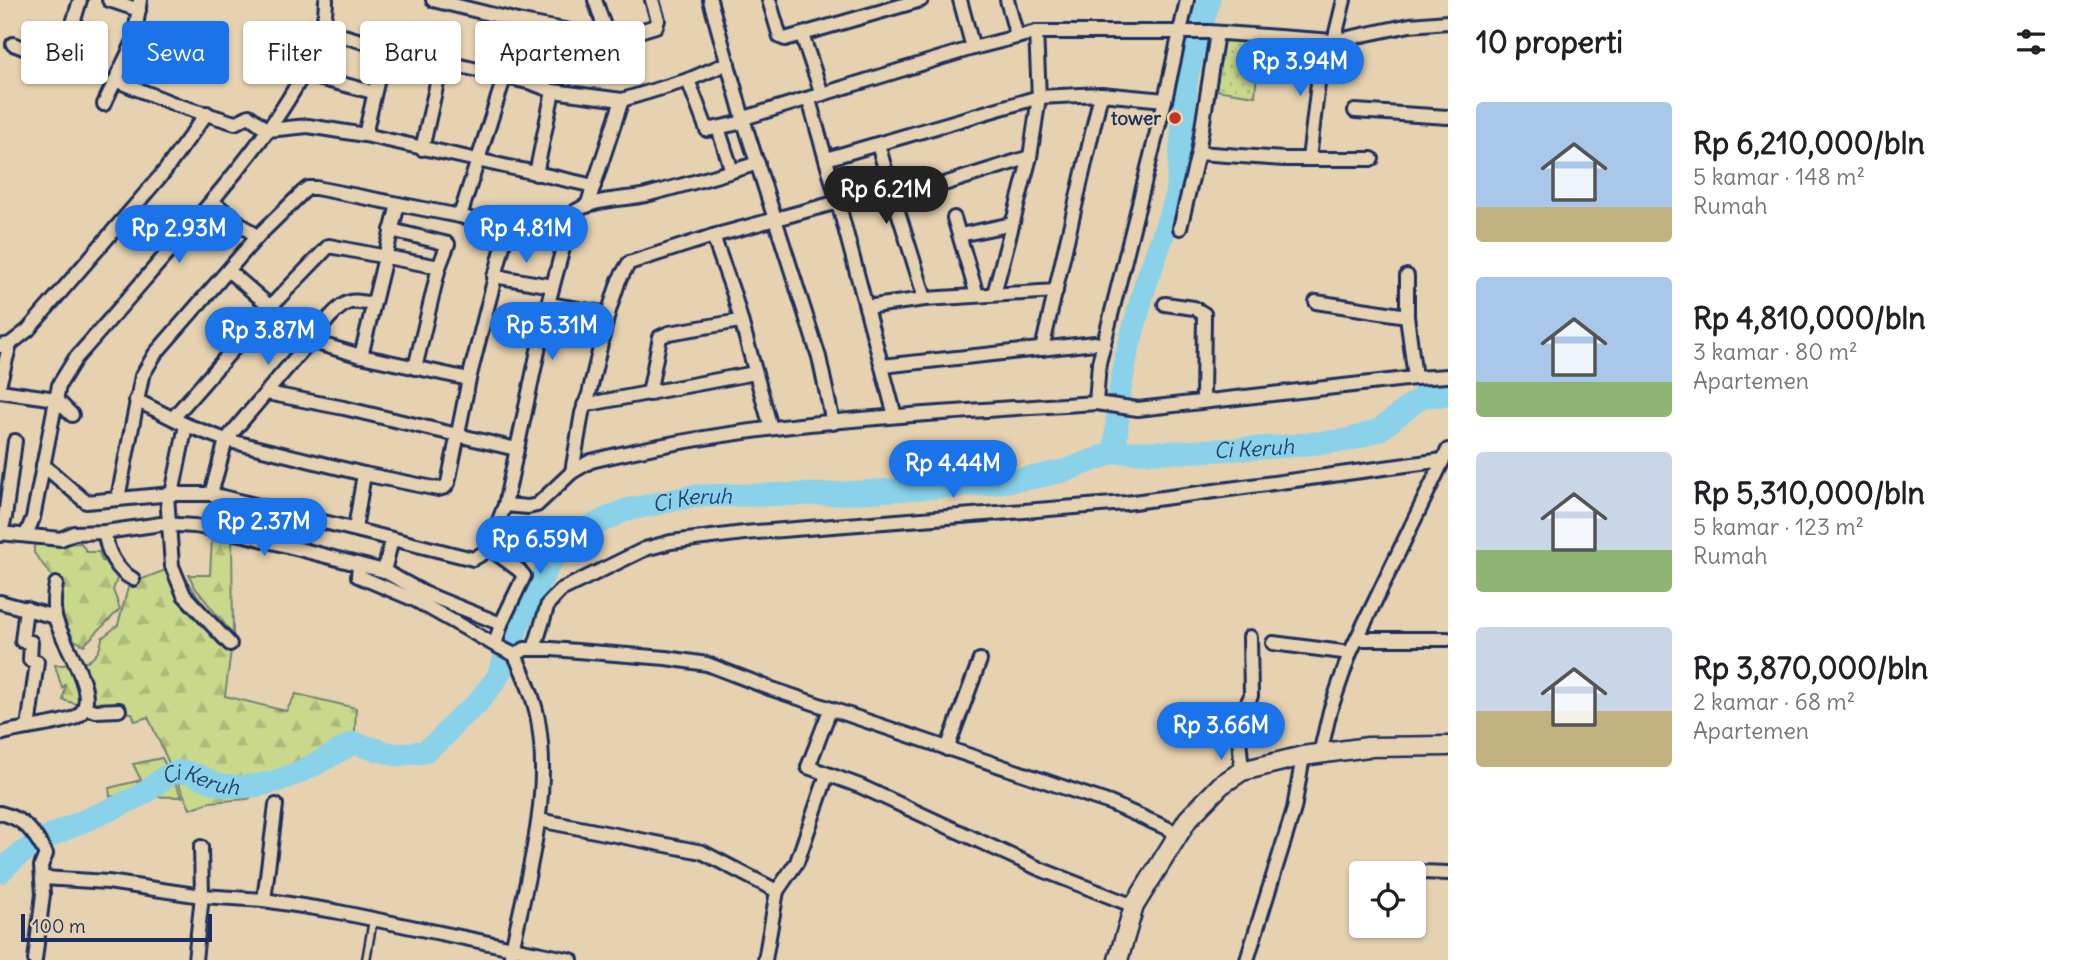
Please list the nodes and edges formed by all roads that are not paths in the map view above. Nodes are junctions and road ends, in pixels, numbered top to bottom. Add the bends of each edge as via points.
1 (80, 0) edge
2 (109, 0) edge
3 (326, 0) edge
4 (433, 0) edge
5 (595, 0) edge
6 (652, 0) edge
7 (710, 0) edge
8 (769, 0) edge
9 (921, 0) edge
10 (960, 0) edge
11 (1007, 0) edge
12 (1344, 0) edge
13 (1183, 1) edge
14 (140, 5) edge
15 (324, 21) edge
16 (518, 21) edge
17 (602, 21) edge
18 (1448, 22) edge
19 (645, 29) edge
20 (1036, 32) junction
21 (1185, 32) junction
22 (1213, 32) junction
23 (802, 35) junction
24 (1017, 37) junction
25 (1328, 41) junction
26 (13, 44) dead end
27 (972, 48) junction
28 (728, 63) junction
29 (688, 80) junction
30 (117, 81) junction
31 (296, 84) edge
32 (341, 84) edge
33 (375, 84) edge
34 (437, 84) edge
35 (503, 84) edge
36 (529, 84) edge
37 (553, 91) junction
38 (373, 92) junction
39 (822, 94) junction
40 (1101, 94) junction
41 (1039, 97) junction
42 (622, 100) junction
43 (809, 100) junction
44 (1165, 100) junction
45 (104, 104) dead end
46 (1355, 111) dead end
47 (207, 113) junction
48 (1448, 117) edge
49 (744, 120) junction
50 (718, 128) junction
51 (268, 130) junction
52 (365, 135) junction
53 (878, 144) junction
54 (422, 149) junction
55 (1198, 153) junction
56 (1030, 157) junction
57 (478, 159) junction
58 (826, 159) junction
59 (1310, 159) junction
60 (1373, 159) dead end
61 (758, 163) junction
62 (732, 171) junction
63 (536, 174) junction
64 (594, 186) junction
65 (893, 200) junction
66 (213, 202) junction
67 (838, 202) junction
68 (398, 204) junction
69 (587, 206) junction
70 (460, 216) junction
71 (776, 218) junction
72 (954, 218) dead end
73 (1012, 224) junction
74 (1180, 228) dead end
75 (391, 230) junction
76 (960, 235) junction
77 (713, 236) junction
78 (257, 237) junction
79 (385, 255) junction
80 (439, 267) junction
81 (229, 271) junction
82 (494, 276) junction
83 (1408, 276) dead end
84 (552, 286) junction
85 (1056, 291) junction
86 (994, 294) junction
87 (977, 295) junction
88 (925, 299) junction
89 (1316, 302) dead end
90 (373, 304) junction
91 (548, 304) junction
92 (1165, 304) dead end
93 (270, 307) junction
94 (866, 307) junction
95 (608, 314) junction
96 (1407, 316) junction
97 (740, 321) junction
98 (310, 341) junction
99 (5, 345) edge
100 (1104, 345) junction
101 (1042, 349) junction
102 (360, 356) junction
103 (882, 366) junction
104 (415, 368) junction
105 (755, 373) junction
106 (1448, 376) edge
107 (1415, 377) junction
108 (469, 379) junction
109 (0, 382) edge
110 (0, 391) edge
111 (267, 393) junction
112 (649, 394) junction
113 (56, 399) junction
114 (136, 400) junction
115 (1203, 401) junction
116 (1102, 403) junction
117 (584, 405) junction
118 (72, 415) dead end
119 (895, 416) junction
120 (173, 418) junction
121 (833, 423) junction
122 (186, 425) junction
123 (771, 428) junction
124 (457, 435) junction
125 (226, 440) junction
126 (15, 441) dead end
127 (516, 449) junction
128 (1445, 455) edge
129 (43, 465) junction
130 (572, 472) junction
131 (364, 474) junction
132 (169, 494) junction
133 (211, 494) junction
134 (118, 498) junction
135 (505, 505) junction
136 (355, 529) junction
137 (168, 531) junction
138 (1, 534) edge
139 (26, 535) junction
140 (105, 538) junction
141 (392, 539) junction
142 (489, 548) junction
143 (359, 570) junction
144 (384, 571) junction
145 (134, 579) dead end
146 (56, 584) dead end
147 (0, 602) edge
148 (26, 608) junction
149 (55, 617) junction
150 (501, 624) junction
151 (1250, 637) dead end
152 (1358, 639) junction
153 (1448, 639) edge
154 (1273, 643) dead end
155 (230, 644) dead end
156 (496, 646) junction
157 (534, 649) junction
158 (1350, 653) junction
159 (513, 654) junction
160 (980, 660) dead end
161 (85, 708) junction
162 (119, 710) dead end
163 (830, 710) junction
164 (29, 727) junction
165 (0, 734) edge
166 (1448, 746) edge
167 (947, 750) junction
168 (1312, 755) junction
169 (1242, 771) junction
170 (827, 775) junction
171 (276, 804) dead end
172 (0, 813) edge
173 (544, 822) junction
174 (1178, 833) junction
175 (201, 847) dead end
176 (1426, 872) edge
177 (1448, 873) edge
178 (43, 878) junction
179 (777, 891) junction
180 (202, 896) junction
181 (264, 900) junction
182 (1134, 906) junction
183 (373, 920) junction
184 (511, 954) edge
185 (34, 960) edge
186 (195, 960) edge
187 (366, 960) edge
188 (571, 960) edge
189 (765, 960) edge
190 (1118, 960) edge
191 (1247, 960) edge

1 - 26 street via 62,60
2 - 14 street
3 - 15 street
4 - 16 street
5 - 17 street
6 - 19 street via 658,20 656,26
7 - 28 street
8 - 23 street via 780,37
9 - 23 street
10 - 27 street
11 - 24 street
12 - 25 street
13 - 21 street
14 - 30 street via 134,41
18 - 25 street
20 - 21 street
20 - 24 street
20 - 41 street
21 - 22 street
21 - 44 street
22 - 25 street
22 - 55 street
23 - 39 street
24 - 27 street
25 - 59 street
27 - 39 street
28 - 29 street
28 - 49 street
29 - 42 street
29 - 50 street via 706,130
30 - 45 street
30 - 47 street
31 - 51 street
32 - 38 street
33 - 38 street
34 - 54 street
35 - 57 street
36 - 37 street
37 - 42 street
37 - 63 street
38 - 52 street
39 - 43 street
40 - 41 street
40 - 44 street
40 - 85 street
41 - 53 street
41 - 56 street
42 - 64 street
43 - 49 street
43 - 58 street
44 - 100 street
46 - 48 street
47 - 51 street via 235,123 249,116
47 - 99 street via 164,172 28,330
49 - 50 street
49 - 61 street
50 - 62 street
51 - 52 street via 308,127
51 - 66 street
52 - 54 street
53 - 58 street
53 - 65 street
54 - 57 street
55 - 59 street
55 - 74 street
56 - 65 street
56 - 73 street
57 - 63 street
57 - 70 street
58 - 67 street
59 - 60 street
61 - 62 street
61 - 71 street
62 - 69 street
63 - 64 street
64 - 69 street
65 - 88 street
66 - 78 street
66 - 113 street via 75,359
67 - 71 street
67 - 94 street
68 - 70 street
68 - 75 street
68 - 78 street via 309,188
69 - 84 street via 572,214
70 - 82 street via 507,230
71 - 77 street
71 - 121 street via 819,358
72 - 76 street
73 - 76 street
73 - 86 street
75 - 79 street
75 - 80 street via 449,244
76 - 87 street
77 - 95 street via 629,262
77 - 97 street
78 - 81 street
79 - 80 street
79 - 90 street
79 - 93 street via 329,246
80 - 104 street
81 - 93 street
81 - 114 street via 155,354 142,376
82 - 84 street
82 - 108 street
83 - 96 street
84 - 91 street
85 - 86 street
85 - 101 street
86 - 87 street
87 - 88 street
88 - 94 street
89 - 96 street
90 - 98 street via 355,300 341,305
90 - 102 street
91 - 95 street
91 - 127 street
92 - 115 street via 1205,314
93 - 98 street
93 - 120 street
94 - 103 street
95 - 117 street
96 - 107 street
97 - 105 street
97 - 112 street via 660,337
98 - 102 street
98 - 111 street
99 - 109 street
100 - 101 street
100 - 116 street
101 - 103 street
102 - 104 street
103 - 119 street
104 - 108 street
105 - 112 street
105 - 123 street
106 - 107 street
107 - 115 street
108 - 124 street
110 - 113 street
111 - 124 street
111 - 125 street
112 - 117 street
113 - 118 street
113 - 129 street
114 - 120 street
114 - 134 street
115 - 116 street via 1136,408
116 - 119 street
117 - 130 street
119 - 121 street
120 - 122 street
121 - 123 street
122 - 125 street
122 - 132 street
123 - 130 street via 609,457
124 - 127 street
124 - 131 street via 445,487
125 - 131 street
125 - 133 street
126 - 138 street
127 - 135 street
128 - 152 street
128 - 157 street via 1126,503 671,542 645,549 561,590 548,604
129 - 134 street via 83,501
129 - 139 street
130 - 135 street via 537,505
131 - 136 street
132 - 133 street
132 - 134 street
132 - 137 street
133 - 136 street
135 - 142 street
136 - 141 street
137 - 140 street
137 - 143 street via 245,535
137 - 155 street via 172,566 184,595
138 - 139 street
139 - 140 street via 61,539 74,533
140 - 145 street via 123,574
141 - 142 street via 473,559
141 - 144 street
142 - 150 street via 523,576
143 - 144 street
143 - 156 street
144 - 150 street via 424,593
146 - 149 street
147 - 148 street
148 - 149 street
148 - 164 street via 22,641 31,642 30,660 37,662
149 - 161 street via 84,684
150 - 156 street
151 - 169 street via 1251,696 1238,727
152 - 153 street
152 - 158 street
154 - 158 street
156 - 159 street
157 - 159 street
157 - 163 street via 707,664
158 - 168 street
159 - 173 street via 539,724
160 - 167 street
161 - 162 street
161 - 164 street via 74,718
163 - 167 street
163 - 170 street via 808,767
164 - 165 street
166 - 168 main road via 1368,747
167 - 174 street via 1110,803
168 - 169 main road
168 - 191 street
169 - 174 main road via 1194,811
170 - 179 street via 797,862
170 - 182 street
171 - 181 street
172 - 178 street via 29,826 35,835 46,854
173 - 179 street via 702,852
173 - 184 street
174 - 182 main road
175 - 180 street
176 - 177 street
178 - 180 street
178 - 185 street
179 - 189 street
180 - 181 street
180 - 186 street
181 - 183 street
182 - 190 main road
183 - 184 street
183 - 187 lane
184 - 188 street

